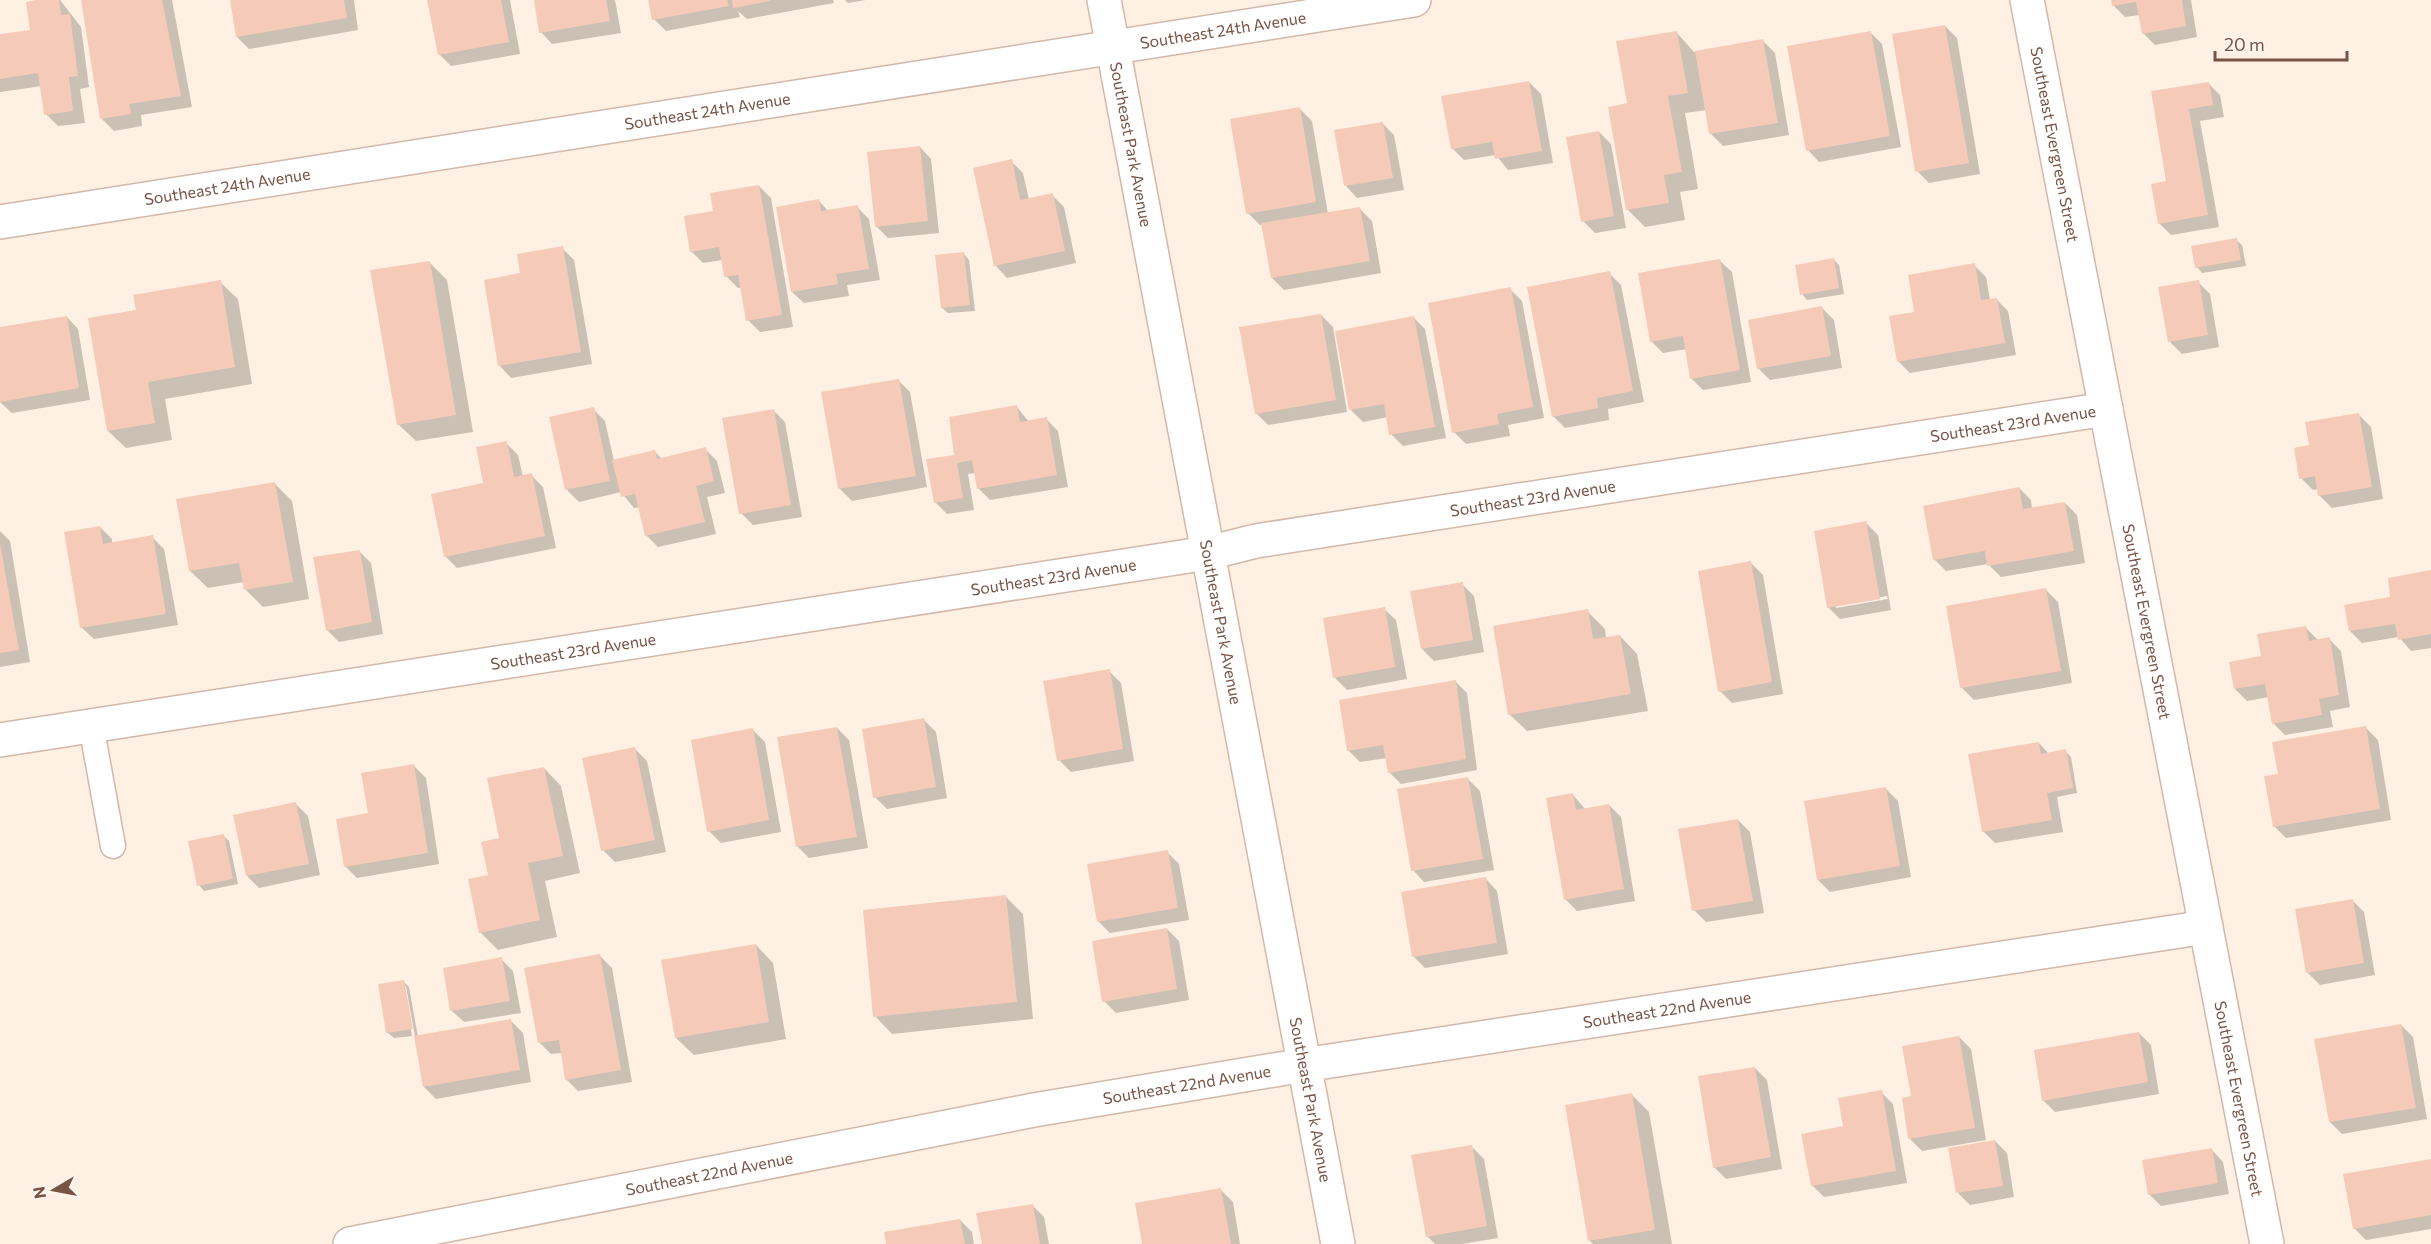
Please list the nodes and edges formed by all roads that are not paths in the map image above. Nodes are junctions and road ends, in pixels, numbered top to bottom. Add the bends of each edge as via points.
1 (1104, 0) edge
2 (1414, 0) edge
3 (2027, 0) edge
4 (1113, 48) junction
5 (0, 222) edge
6 (2106, 409) junction
7 (1208, 553) junction
8 (91, 726) junction
9 (0, 740) edge
10 (113, 846) dead end
11 (2206, 927) junction
12 (1304, 1065) junction
13 (350, 1244) edge
14 (1338, 1244) edge
15 (2267, 1244) edge

1 - 4 street, Southeast Park Avenue
2 - 4 street, Southeast 24th Avenue
3 - 6 street, Southeast Evergreen Street
4 - 5 street, Southeast 24th Avenue
4 - 7 street, Southeast Park Avenue
6 - 7 street, Southeast 23rd Avenue via 1256,541
6 - 11 street, Southeast Evergreen Street
7 - 8 street, Southeast 23rd Avenue
7 - 12 street, Southeast Park Avenue
8 - 9 street, Southeast 23rd Avenue
8 - 10 lane
11 - 12 street, Southeast 22nd Avenue
11 - 15 street, Southeast Evergreen Street
12 - 13 street, Southeast 22nd Avenue via 1034,1110
12 - 14 street, Southeast Park Avenue

